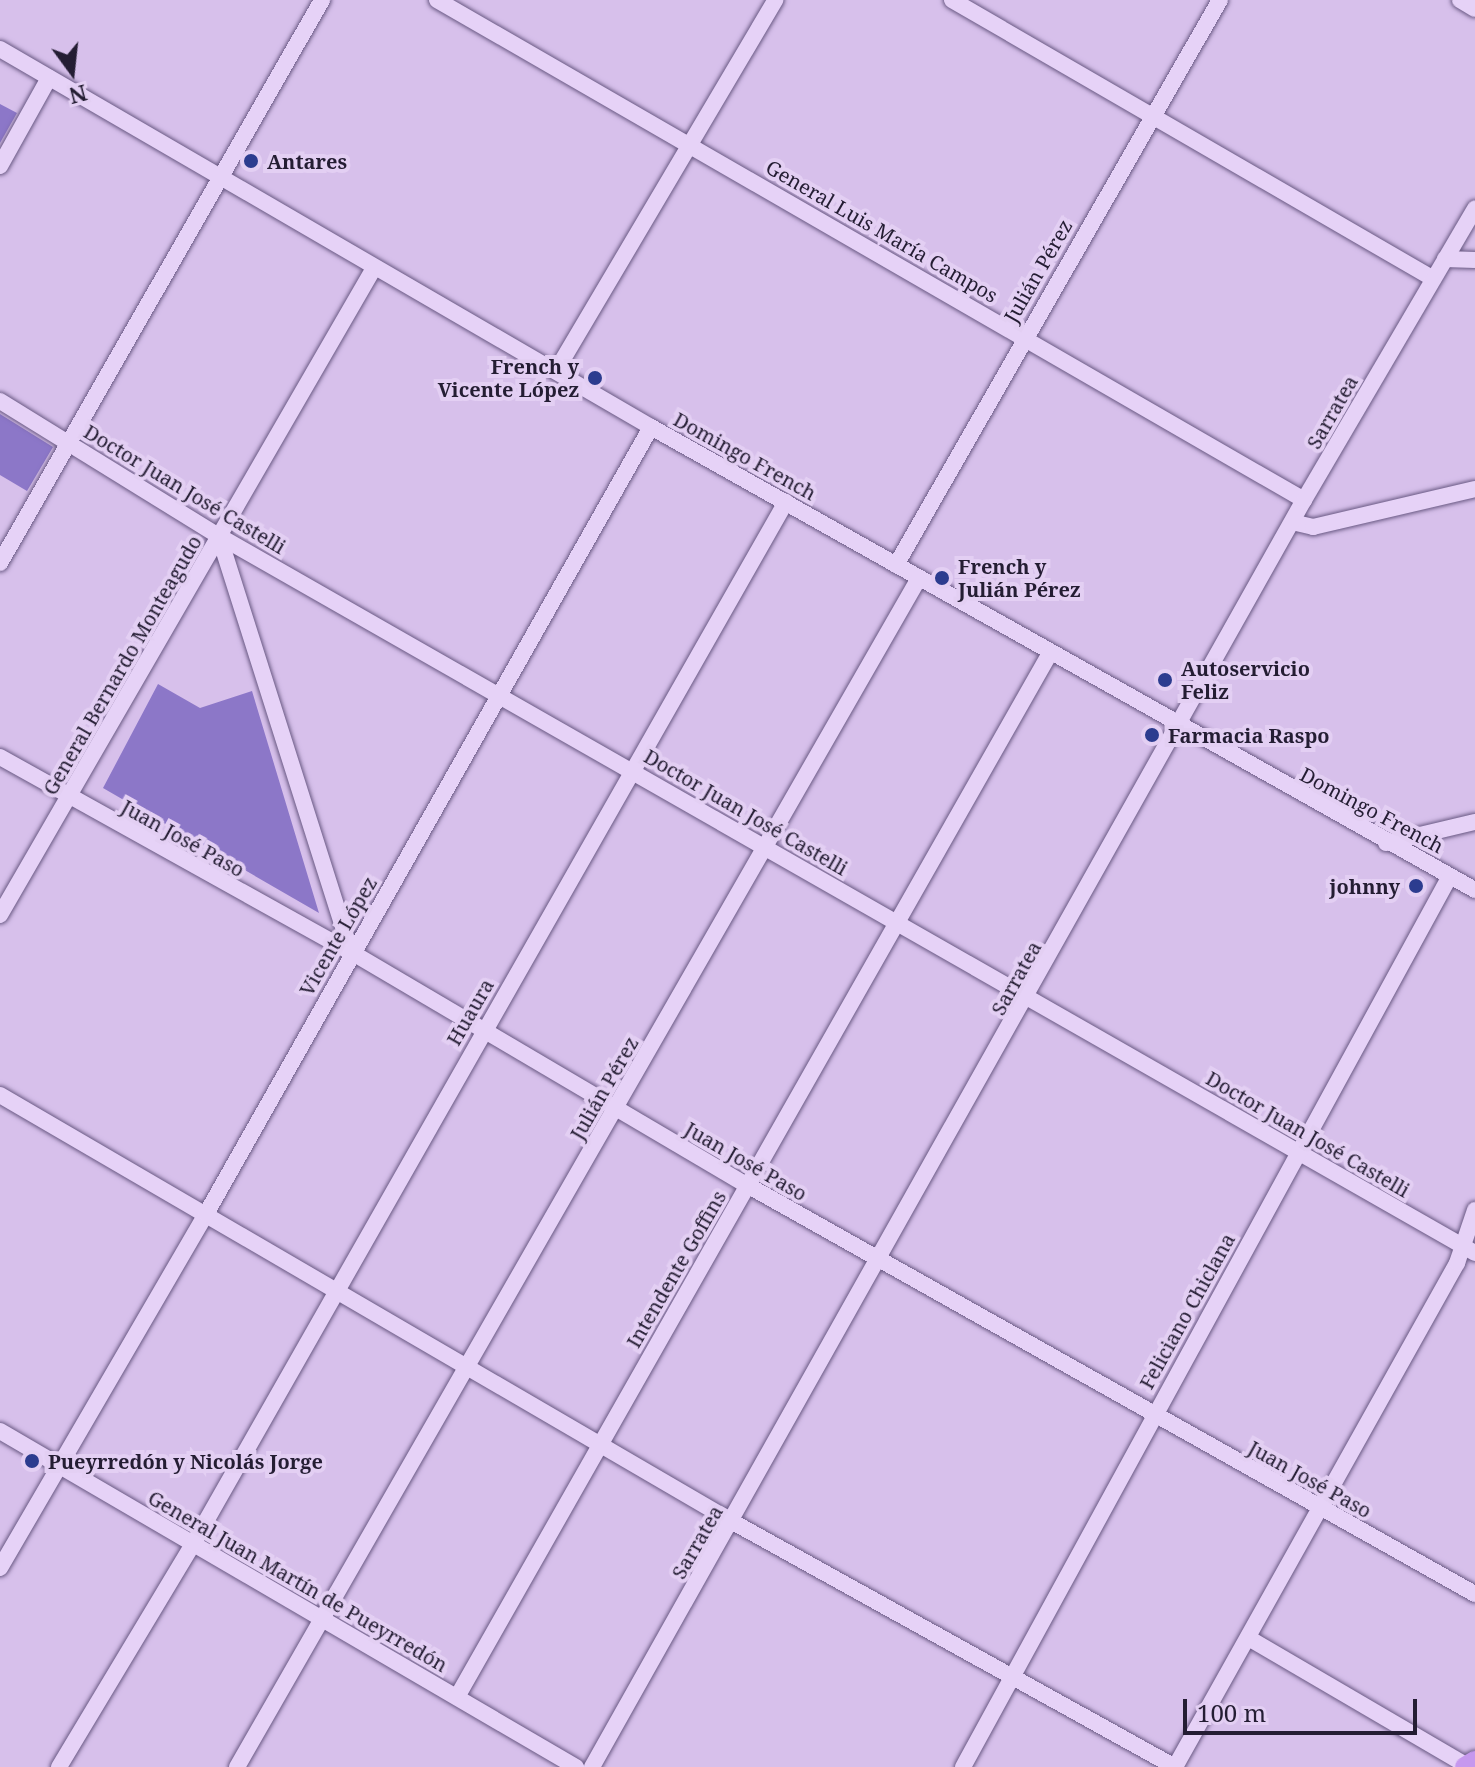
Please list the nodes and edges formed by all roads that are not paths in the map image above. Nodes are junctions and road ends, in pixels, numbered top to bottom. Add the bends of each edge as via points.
1 (322, 0) edge
2 (437, 0) edge
3 (775, 0) edge
4 (952, 0) edge
5 (1220, 0) edge
6 (1460, 0) edge
7 (1475, 9) edge
8 (0, 49) edge
9 (49, 78) junction
10 (1152, 115) junction
11 (689, 143) junction
12 (0, 166) edge
13 (221, 175) junction
14 (1475, 209) edge
15 (1445, 259) junction
16 (1475, 260) edge
17 (374, 268) junction
18 (1432, 278) junction
19 (1023, 337) junction
20 (556, 371) junction
21 (0, 401) edge
22 (651, 427) junction
23 (70, 443) junction
24 (1475, 489) edge
25 (1304, 500) junction
26 (786, 502) junction
27 (1292, 522) junction
28 (219, 536) junction
29 (0, 563) edge
30 (896, 565) junction
31 (919, 578) junction
32 (1050, 653) junction
33 (500, 695) junction
34 (1177, 725) junction
35 (0, 757) edge
36 (633, 771) junction
37 (68, 798) junction
38 (1475, 822) edge
39 (1386, 843) junction
40 (765, 846) junction
41 (1450, 876) junction
42 (1475, 890) edge
43 (0, 915) edge
44 (897, 923) junction
45 (351, 952) junction
46 (1028, 998) junction
47 (482, 1032) junction
48 (0, 1095) edge
49 (615, 1108) junction
50 (1297, 1150) junction
51 (747, 1185) junction
52 (1475, 1210) edge
53 (206, 1214) junction
54 (1468, 1249) edge
55 (880, 1261) junction
56 (336, 1290) junction
57 (470, 1367) junction
58 (1154, 1414) junction
59 (0, 1431) edge
60 (598, 1444) junction
61 (60, 1465) junction
62 (1323, 1509) junction
63 (731, 1521) junction
64 (193, 1544) junction
65 (0, 1568) edge
66 (1475, 1594) edge
67 (325, 1619) junction
68 (1250, 1639) junction
69 (1015, 1676) junction
70 (457, 1697) junction
71 (1469, 1765) edge
72 (59, 1767) edge
73 (237, 1767) edge
74 (576, 1767) edge
75 (592, 1767) edge
76 (963, 1767) edge
77 (1175, 1767) edge

1 - 13 street
2 - 11 street, General Luis María Campos
3 - 11 street
4 - 10 street
5 - 10 street, Julián Pérez
6 - 7 street
8 - 9 street, Domingo French
9 - 12 street
9 - 13 street, Domingo French
10 - 18 street
10 - 19 street, Julián Pérez
11 - 19 street, General Luis María Campos
11 - 20 street
13 - 17 street, Domingo French
13 - 23 street
14 - 15 street, Sarratea
15 - 16 street
15 - 18 street, Sarratea
17 - 20 street, Domingo French
17 - 28 street, General Bernardo Monteagudo
18 - 25 street, Sarratea
19 - 25 street, General Luis María Campos
19 - 30 street, Julián Pérez
20 - 22 street, Domingo French
21 - 23 street, Doctor Juan José Castelli
22 - 26 street, Domingo French
22 - 33 street, Vicente López
23 - 28 street, Doctor Juan José Castelli
23 - 29 street
24 - 27 street via 1313,527
25 - 27 street, Sarratea
26 - 30 street, Domingo French
26 - 36 street, Huaura
27 - 34 street, Sarratea
28 - 33 street, Doctor Juan José Castelli
28 - 37 street, General Bernardo Monteagudo
28 - 45 street
30 - 31 street, Domingo French
31 - 32 street, Domingo French
31 - 40 street, Julián Pérez
32 - 34 street, Domingo French
32 - 44 street, Intendente Goffins
33 - 36 street, Doctor Juan José Castelli
33 - 45 street, Vicente López
34 - 39 street, Domingo French
34 - 46 street, Sarratea
35 - 37 street, Juan José Paso
36 - 40 street, Doctor Juan José Castelli
36 - 47 street, Huaura
37 - 43 street, General Bernardo Monteagudo
37 - 45 street, Juan José Paso
38 - 39 street
39 - 41 street, Domingo French
40 - 44 street, Doctor Juan José Castelli
40 - 49 street, Julián Pérez
41 - 42 street, Domingo French
41 - 50 street, Feliciano Chiclana
44 - 46 street, Doctor Juan José Castelli
44 - 51 street, Intendente Goffins
45 - 47 street, Juan José Paso
45 - 53 street, Vicente López
46 - 50 street, Doctor Juan José Castelli
46 - 55 street, Sarratea
47 - 49 street, Juan José Paso
47 - 56 street, Huaura
48 - 53 street
49 - 51 street, Juan José Paso
49 - 57 street, Julián Pérez
50 - 54 street, Doctor Juan José Castelli
50 - 58 street, Feliciano Chiclana
51 - 55 street, Juan José Paso
51 - 60 street, Intendente Goffins
52 - 54 street
53 - 56 street
53 - 61 street, Vicente López
54 - 62 street
55 - 58 street, Juan José Paso
55 - 63 street, Sarratea
56 - 57 street
56 - 64 street, Huaura
57 - 60 street
57 - 67 street, Julián Pérez
58 - 62 street, Juan José Paso
58 - 69 street, Feliciano Chiclana
59 - 61 street, General Juan Martín de Pueyrredón
60 - 63 street
60 - 70 street, Intendente Goffins
61 - 64 street, General Juan Martín de Pueyrredón
61 - 65 street, Vicente López
62 - 66 street, Juan José Paso
62 - 68 street
63 - 69 street
63 - 75 street, Sarratea
64 - 67 street, General Juan Martín de Pueyrredón
64 - 72 street, Huaura
67 - 70 street, General Juan Martín de Pueyrredón
67 - 73 street, Julián Pérez
68 - 71 street
68 - 77 street
69 - 76 street, Feliciano Chiclana
69 - 77 street
70 - 74 street, General Juan Martín de Pueyrredón

